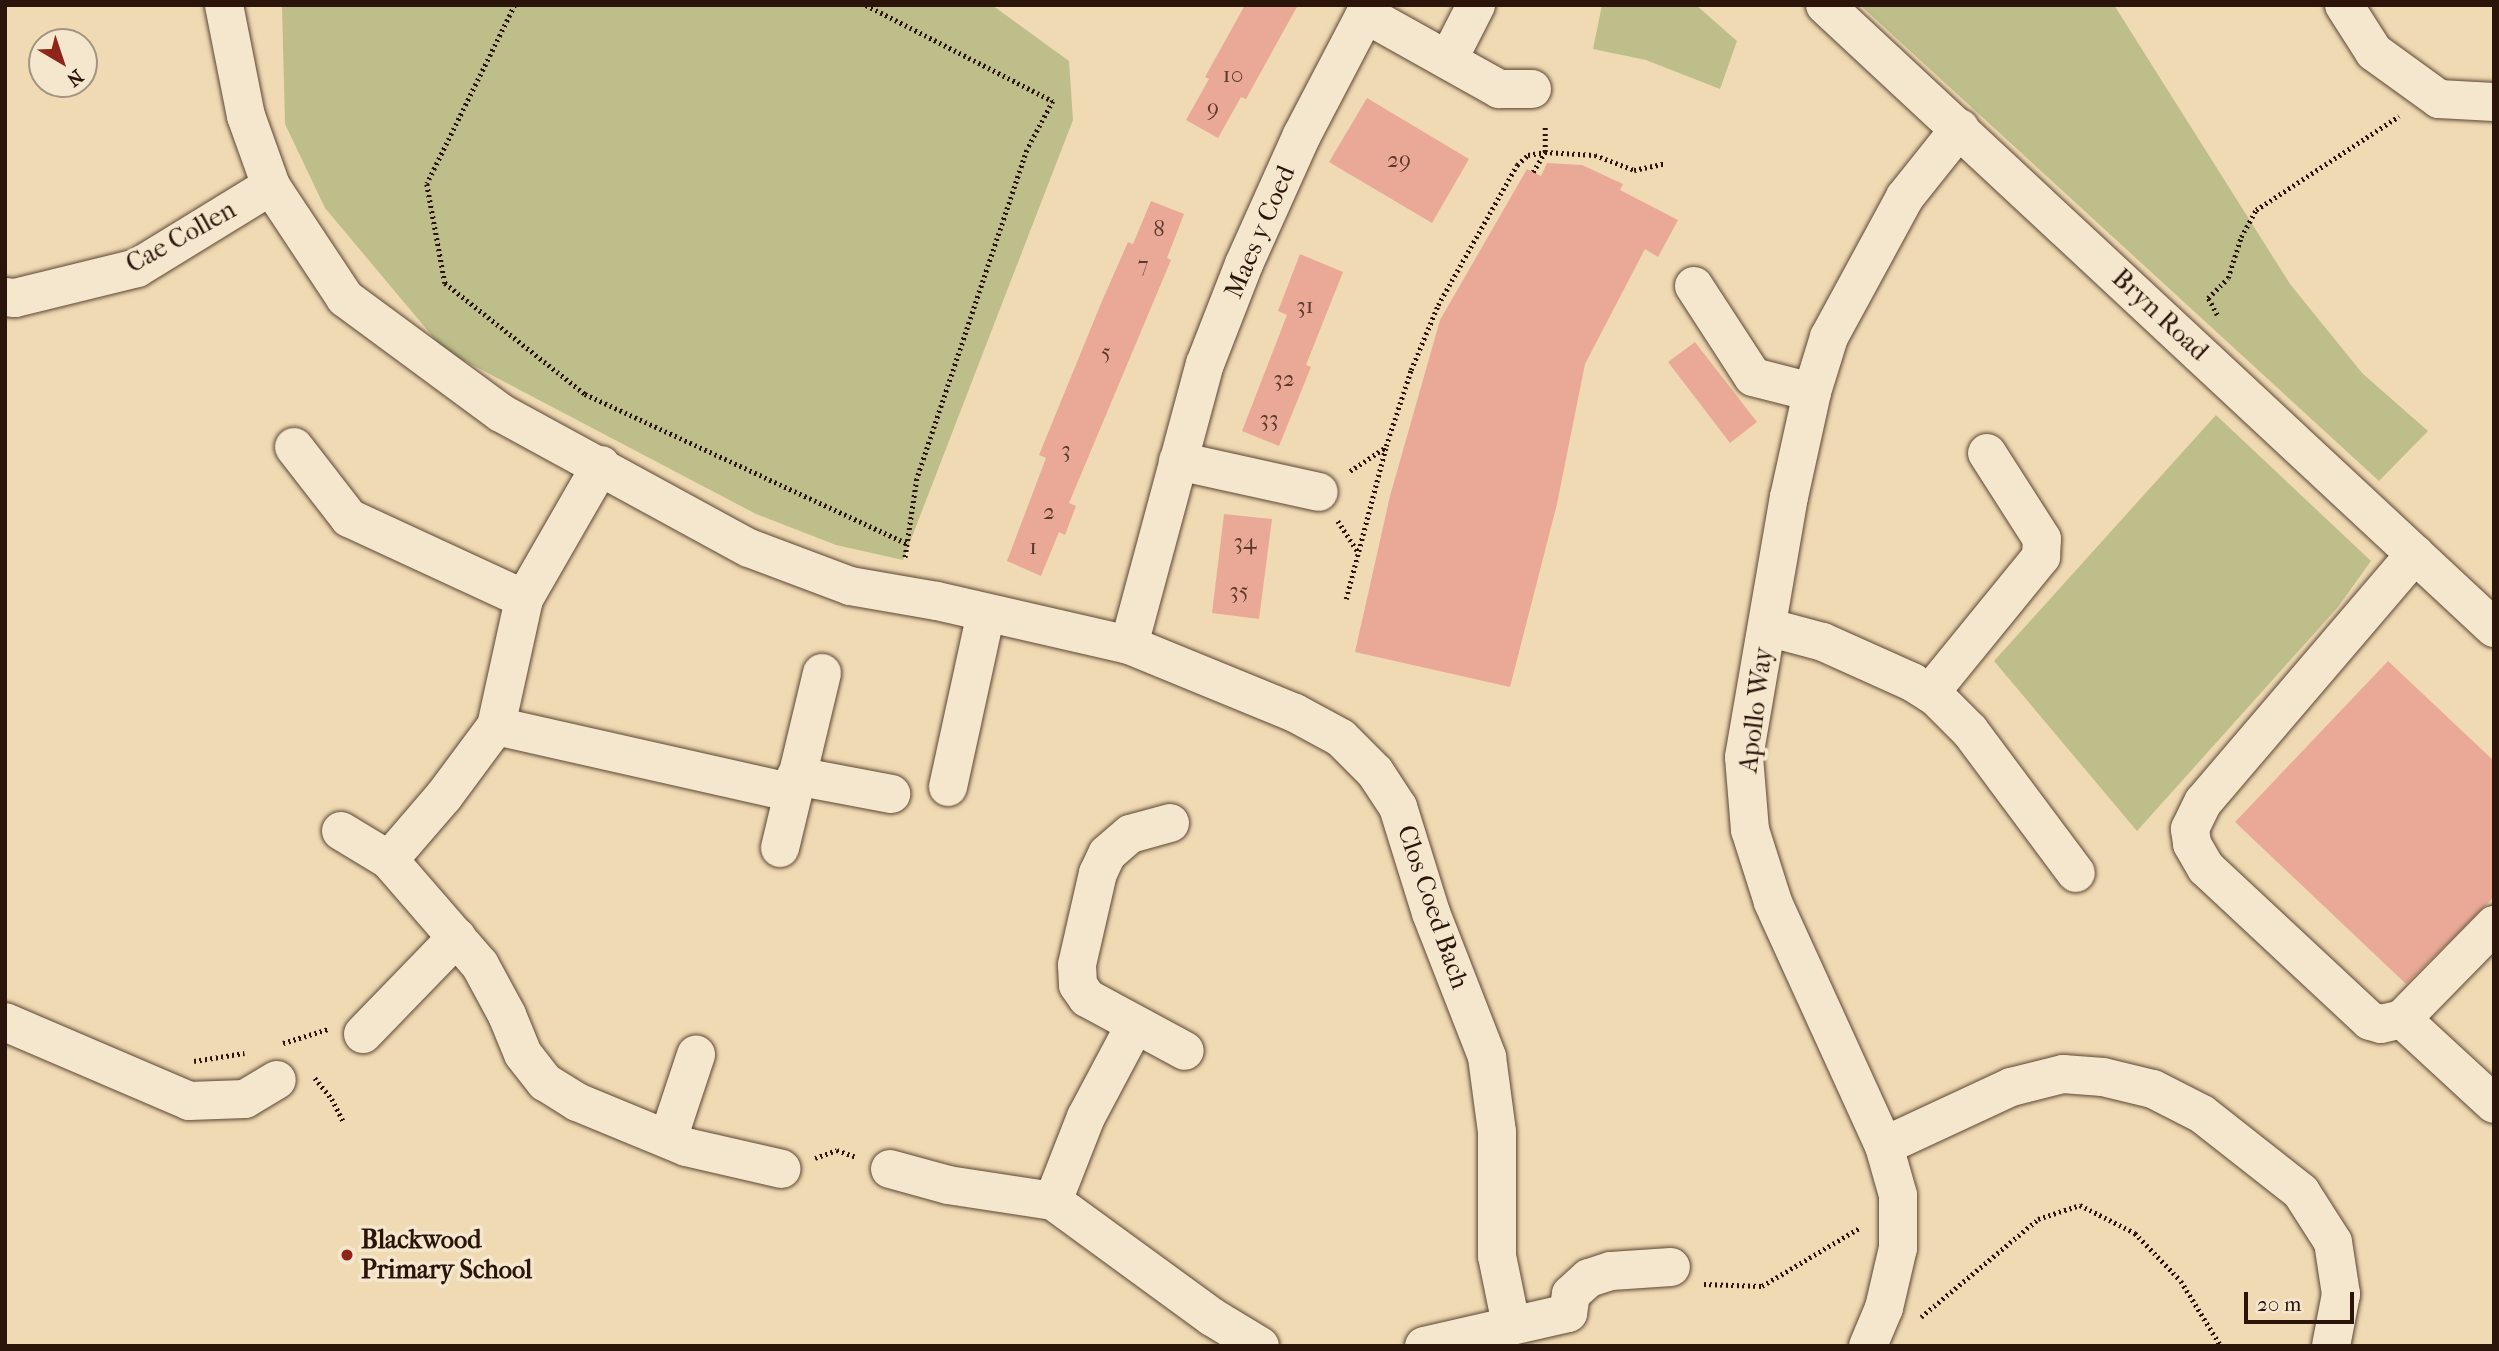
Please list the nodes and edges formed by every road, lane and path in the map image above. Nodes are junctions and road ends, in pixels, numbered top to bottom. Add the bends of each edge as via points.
1 (224, 5) edge
2 (515, 5) edge
3 (866, 5) edge
4 (1476, 5) edge
5 (1825, 5) edge
6 (2344, 5) edge
7 (1368, 10) edge
8 (1448, 60) junction
9 (1539, 102) joint
10 (2494, 102) edge
11 (2401, 114) dead end
12 (1960, 128) junction
13 (1545, 152) junction
14 (1663, 164) dead end
15 (1533, 172) dead end
16 (271, 186) junction
17 (1694, 286) dead end
18 (5, 297) edge
19 (2219, 319) dead end
20 (1812, 392) junction
21 (1386, 446) junction
22 (294, 447) dead end
23 (1987, 453) dead end
24 (1178, 461) junction
25 (601, 465) junction
26 (1319, 492) joint
27 (908, 544) junction
28 (2415, 554) junction
29 (900, 595) junction
30 (524, 599) junction
31 (1346, 599) dead end
32 (986, 613) junction
33 (1767, 627) junction
34 (2494, 628) edge
35 (1129, 645) junction
36 (822, 673) dead end
37 (1930, 693) junction
38 (496, 726) junction
39 (798, 772) junction
40 (948, 787) dead end
41 (891, 794) dead end
42 (1170, 822) dead end
43 (341, 831) dead end
44 (780, 848) dead end
45 (388, 860) junction
46 (2076, 873) dead end
47 (2494, 925) edge
48 (457, 937) junction
49 (2402, 1019) junction
50 (5, 1022) edge
51 (1135, 1025) junction
52 (363, 1034) dead end
53 (1185, 1051) dead end
54 (696, 1055) dead end
55 (277, 1080) dead end
56 (2494, 1104) edge
57 (677, 1143) junction
58 (1884, 1146) junction
59 (890, 1169) joint
60 (782, 1170) joint
61 (1053, 1201) junction
62 (1898, 1204) junction
63 (1663, 1267) joint
64 (1917, 1321) dead end
65 (1511, 1324) junction
66 (1260, 1346) edge
67 (1424, 1346) edge
68 (1868, 1346) edge
69 (2221, 1346) edge
70 (2331, 1346) edge

1 - 16 street, Clos Coed Bach via 246,116
2 - 27 path via 427,184 445,283 585,394
3 - 27 path via 1053,101 1027,150 917,479
4 - 8 street
5 - 12 street, Bryn Road
6 - 10 street via 2374,52 2439,99
7 - 8 street, Maes y Coed
7 - 24 street, Maes y Coed via 1302,135 1244,264 1205,364
8 - 9 street, Maes y Coed via 1499,89
9 - 13 path
11 - 19 path via 2256,210 2241,237 2228,278 2208,298
12 - 20 street, Apollo Way via 1899,208 1829,337
12 - 28 street, Bryn Road
13 - 14 path via 1595,155 1634,170
13 - 15 path
13 - 21 path via 1528,155 1517,165 1438,305
16 - 18 street, Cae Collen via 137,268
16 - 25 street, Clos Coed Bach via 345,298 501,413
17 - 20 street via 1753,377
20 - 33 street, Apollo Way
21 - 26 path
21 - 31 path
22 - 30 street via 349,518
23 - 37 street via 2042,539 2041,557
24 - 26 street
24 - 35 street, Maes y Coed
25 - 29 street, Clos Coed Bach via 749,548 850,586
25 - 30 street
27 - 29 path
28 - 34 street, Bryn Road
28 - 49 street via 2203,802 2190,829 2192,844 2206,868 2370,1021 2381,1024
29 - 32 street, Clos Coed Bach
30 - 38 street
32 - 35 street, Clos Coed Bach
32 - 40 street
33 - 37 street via 1823,642
33 - 58 street, Apollo Way via 1744,757 1750,830 1773,902
35 - 65 street, Clos Coed Bach via 1295,713 1341,738 1375,772 1398,807 1432,914 1487,1057 1497,1132 1497,1256
36 - 39 street
37 - 46 street via 1970,731
38 - 39 street
38 - 45 street
39 - 41 street
39 - 44 street
42 - 51 street via 1130,834 1098,873 1077,965 1078,985 1087,998
43 - 45 street
45 - 48 street
47 - 49 street
48 - 52 street
48 - 57 street via 480,965 523,1054 545,1082 577,1102
49 - 56 street
50 - 55 street via 189,1101 245,1098
51 - 53 street
51 - 61 street via 1086,1117
54 - 57 street
57 - 60 street
58 - 62 street, Apollo Way
58 - 70 street via 2011,1087 2063,1074 2103,1077 2152,1089 2202,1114 2301,1192 2333,1242 2342,1294
59 - 60 path via 837,1150
59 - 61 street via 948,1185
61 - 66 street via 1212,1317
62 - 63 path via 1762,1286 1657,1283
62 - 68 street, Apollo Way via 1898,1248 1884,1308
63 - 65 street via 1611,1271 1589,1278 1571,1294 1568,1313
64 - 69 path via 2038,1219 2080,1205 2134,1233 2181,1281
65 - 67 street

